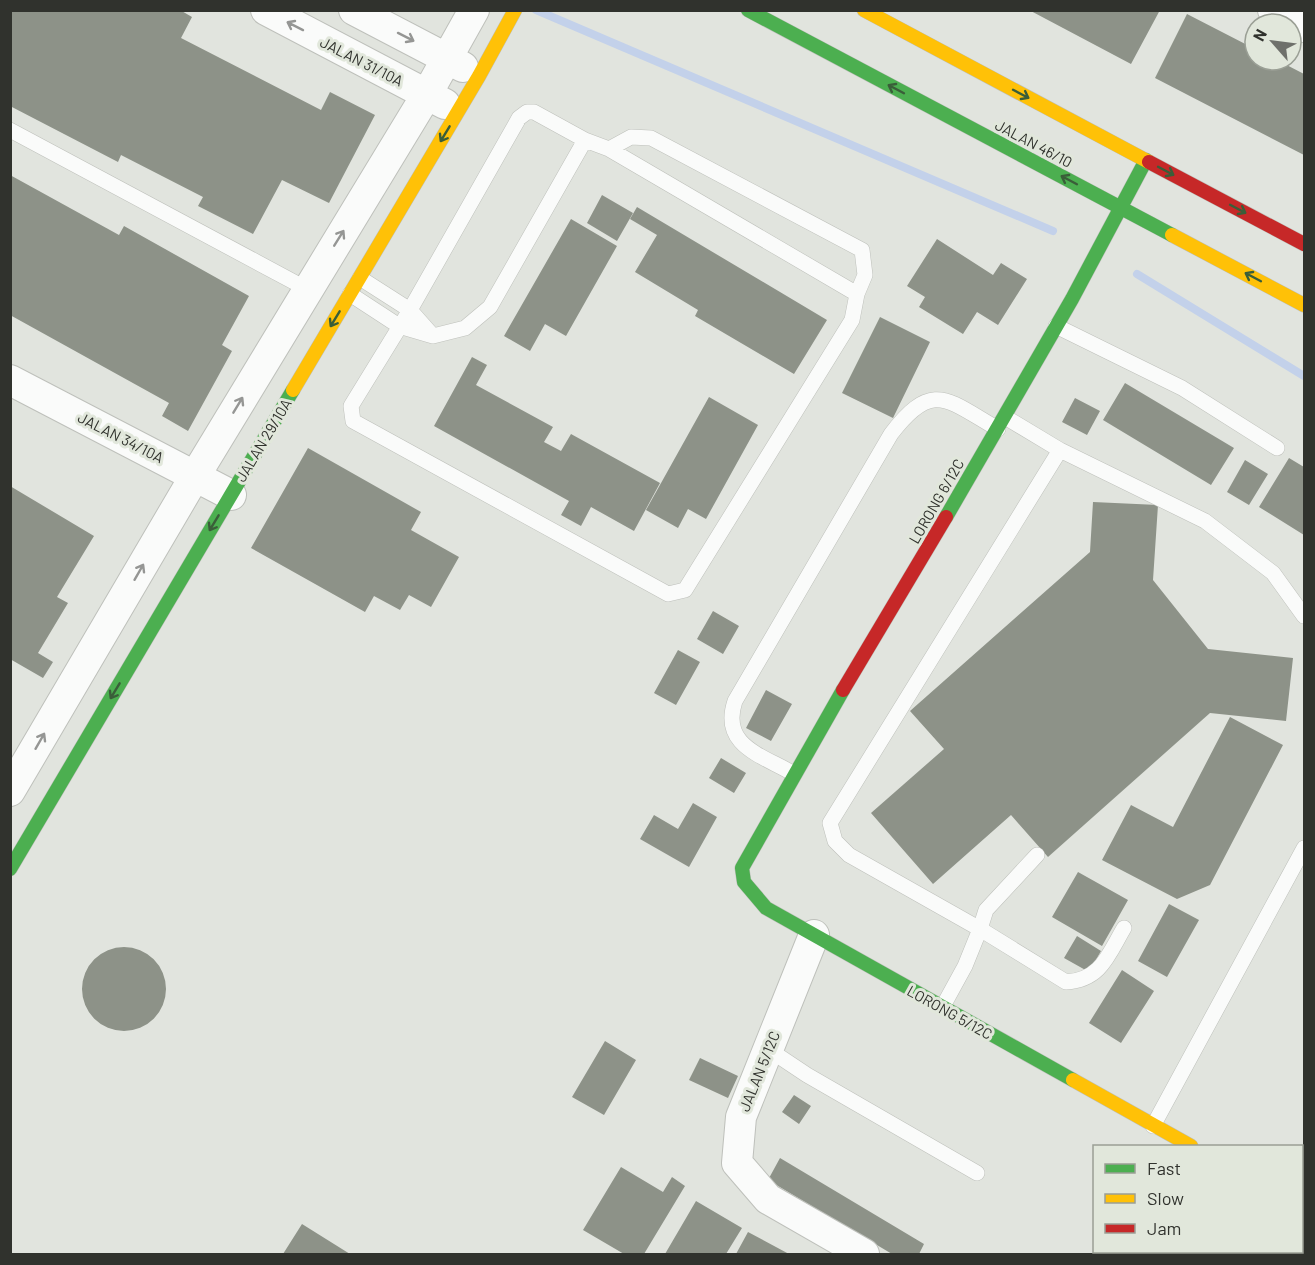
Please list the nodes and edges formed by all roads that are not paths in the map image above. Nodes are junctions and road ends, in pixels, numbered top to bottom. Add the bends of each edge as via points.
1 (266, 10) edge
2 (354, 10) edge
3 (474, 10) edge
4 (515, 10) edge
5 (748, 10) edge
6 (864, 10) edge
7 (1273, 10) edge
8 (1305, 27) edge
9 (447, 58) junction
10 (479, 76) junction
11 (427, 94) junction
12 (458, 111) junction
13 (10, 130) edge
14 (585, 140) junction
15 (609, 149) junction
16 (1146, 160) junction
17 (1120, 207) junction
18 (1305, 244) edge
19 (360, 278) junction
20 (307, 289) junction
21 (350, 294) junction
22 (857, 294) junction
23 (1305, 305) edge
24 (410, 309) junction
25 (399, 326) junction
26 (1056, 327) junction
27 (433, 336) junction
28 (10, 380) edge
29 (1001, 423) junction
30 (1277, 448) dead end
31 (1060, 450) junction
32 (195, 476) junction
33 (231, 495) junction
34 (1305, 616) edge
35 (795, 774) junction
36 (10, 791) edge
37 (1305, 848) edge
38 (748, 854) joint
39 (1037, 855) dead end
40 (10, 869) edge
41 (1124, 928) dead end
42 (980, 930) junction
43 (814, 935) junction
44 (942, 1008) junction
45 (768, 1049) junction
46 (1153, 1126) junction
47 (1189, 1145) edge
48 (977, 1173) dead end
49 (864, 1254) edge

11 -> 1 street, JALAN 31/10A
2 -> 9 street
3 - 9 street
4 - 10 street, JALAN 29/10A
17 -> 5 street, JALAN 46/10
6 -> 16 street
7 - 8 street
9 - 10 street
9 - 11 street
10 - 12 street, JALAN 29/10A
11 - 12 street, JALAN 31/10A
20 -> 11 street
12 -> 19 street, JALAN 29/10A
13 - 20 lane
14 - 15 lane
14 - 24 lane via 534,112 519,118
14 - 27 lane via 490,307 465,328
15 - 22 lane
15 - 22 lane via 631,137 651,138 862,250 865,275
16 - 17 street, LORONG 6/12C
16 -> 18 street
23 -> 17 street, JALAN 46/10
17 - 26 street, LORONG 6/12C
19 - 21 street, JALAN 29/10A
19 - 24 lane
32 -> 20 street
21 - 25 lane
21 -> 33 street, JALAN 29/10A
22 - 25 lane via 852,320 685,590 668,594 353,421 351,406
24 - 25 lane
24 - 27 lane
25 - 27 lane
26 - 29 street, LORONG 6/12C
26 - 30 lane via 1182,388
28 - 32 street, JALAN 34/10A
29 - 31 lane
29 - 35 street, LORONG 6/12C
29 - 35 lane via 945,398 928,400 915,406 885,445 731,712 730,724 736,740
31 - 34 lane via 1205,520 1273,573
31 - 42 lane via 830,823 836,841 849,855
32 - 33 street, JALAN 34/10A
36 -> 32 street
33 -> 40 street, JALAN 29/10A
35 - 38 street, LORONG 6/12C
37 - 46 lane
38 - 43 street, LORONG 5/12C via 742,868 752,895 766,908
39 - 42 lane via 986,910
41 - 42 lane via 1097,972 1082,981 1066,982
42 - 44 lane
43 - 44 street, LORONG 5/12C
43 - 45 street, JALAN 5/12C
44 - 46 street, LORONG 5/12C
45 - 48 lane
45 - 49 street, JALAN 5/12C via 741,1116 736,1163 768,1198
46 - 47 street, LORONG 5/12C

